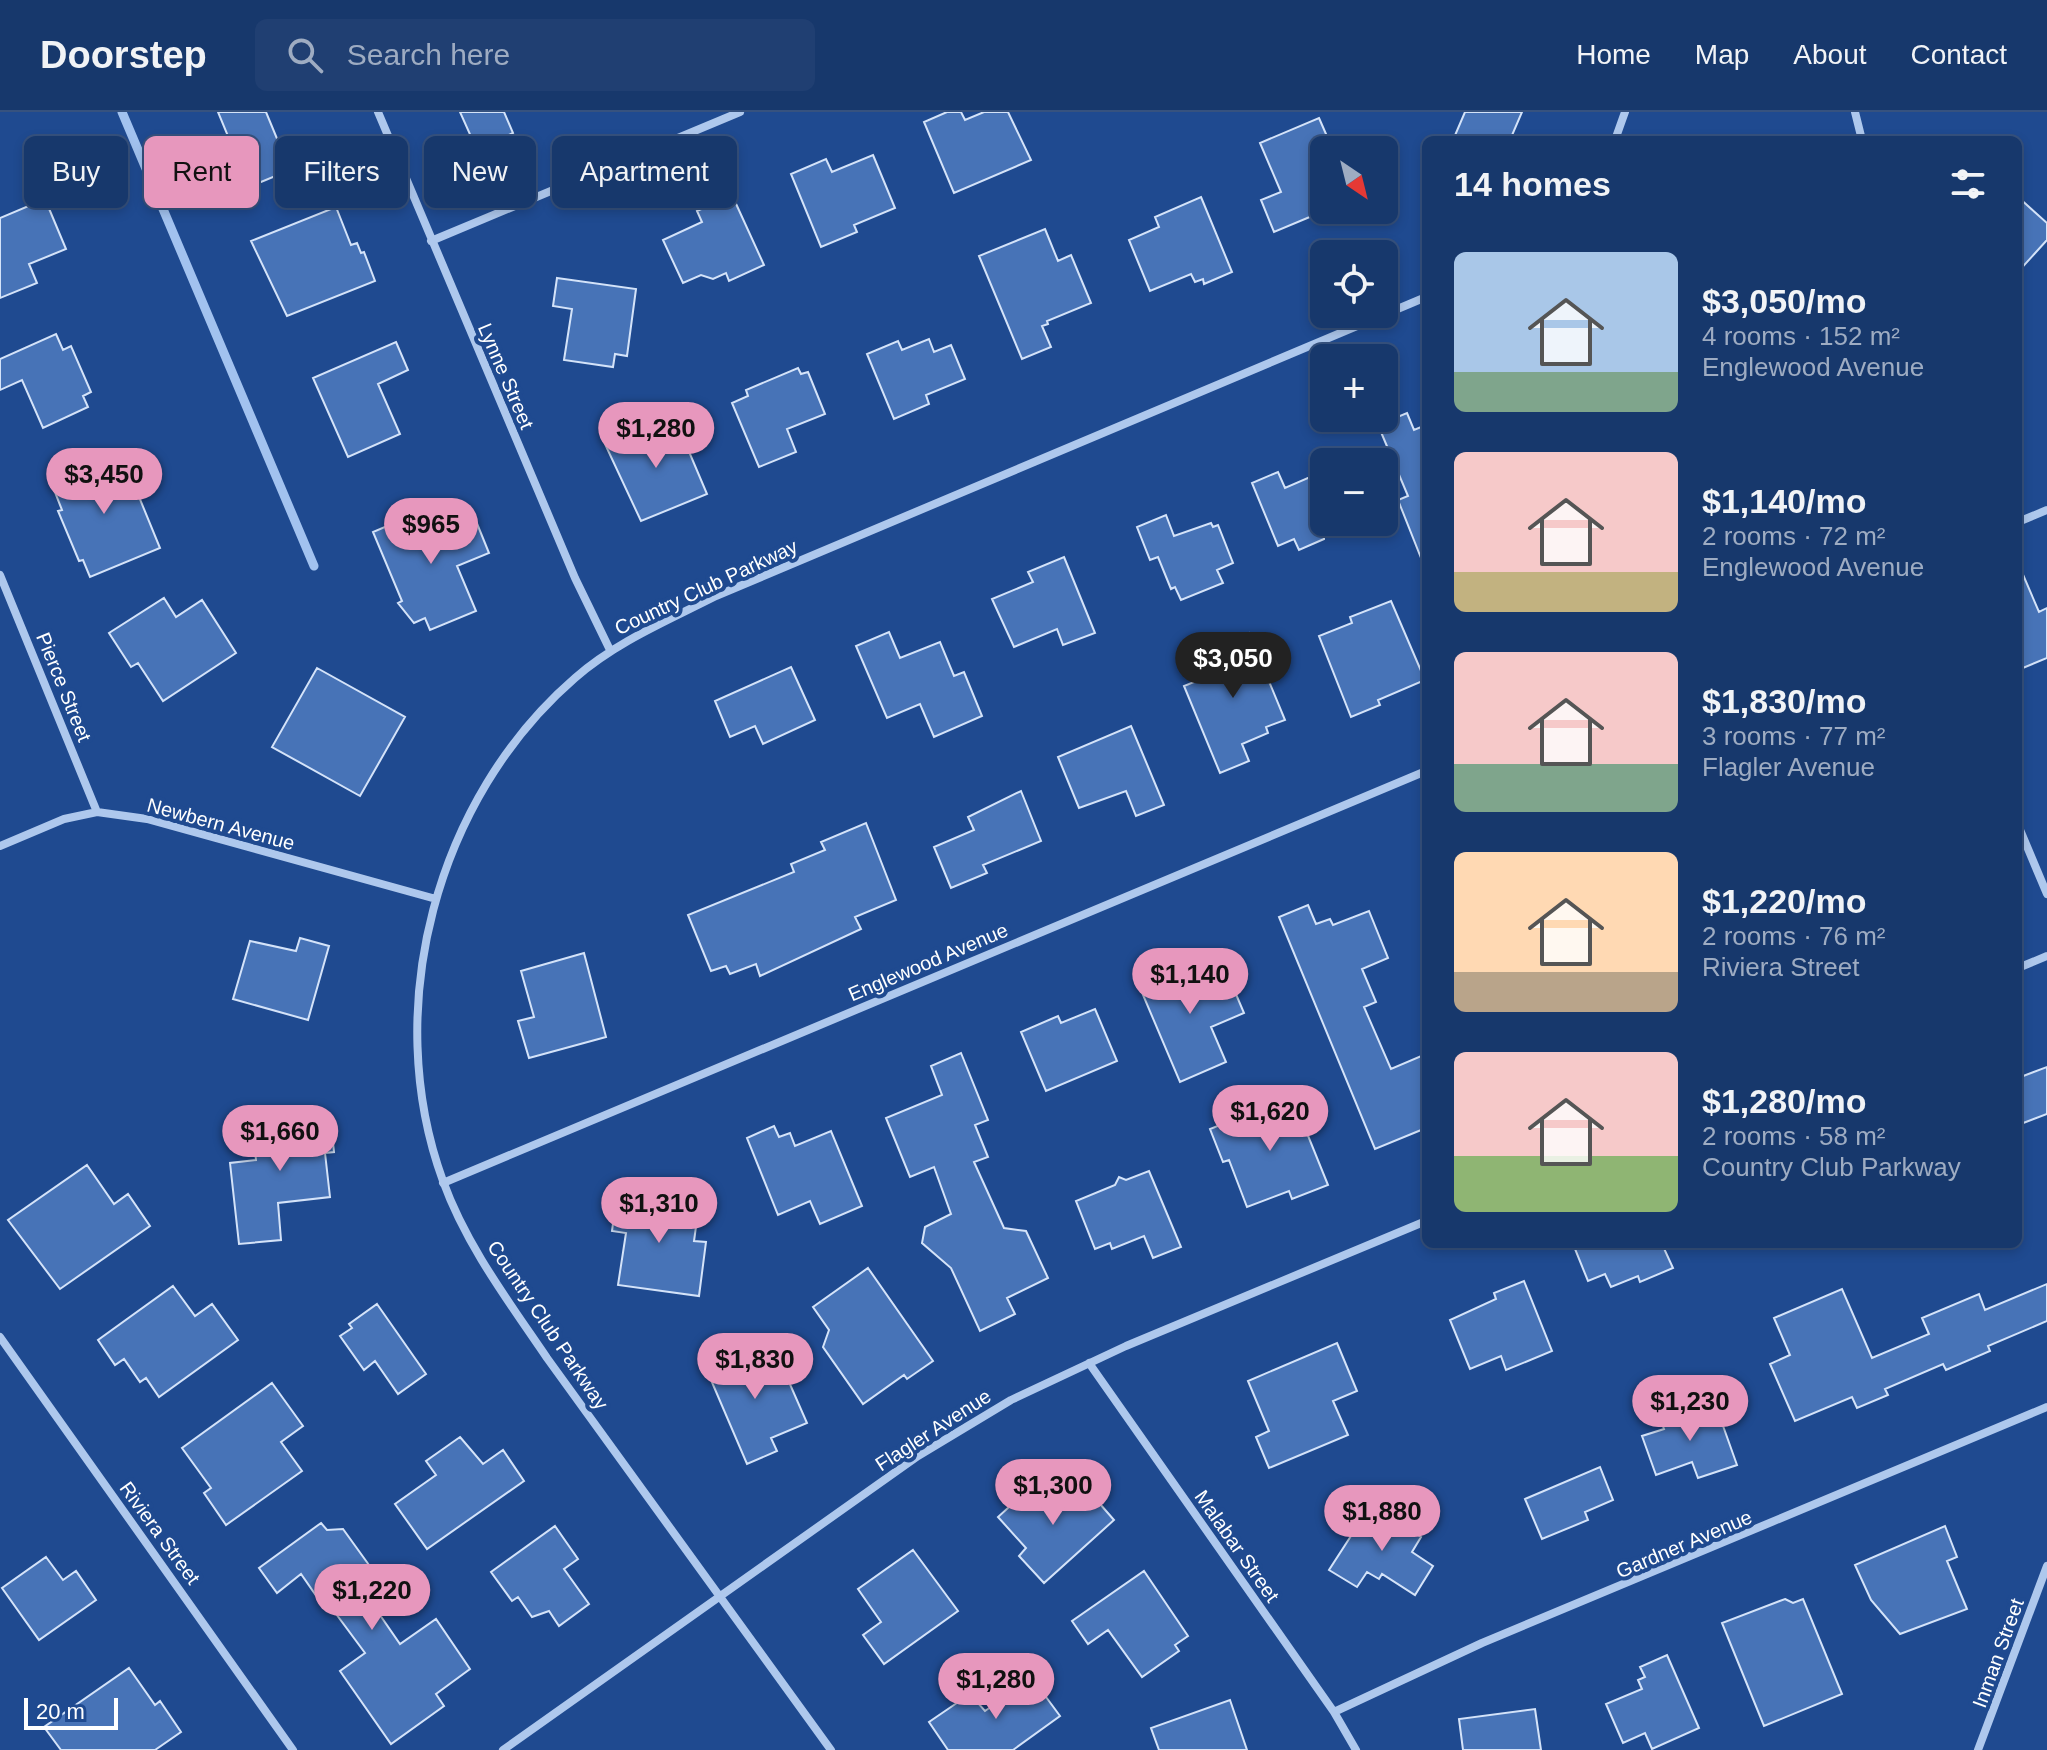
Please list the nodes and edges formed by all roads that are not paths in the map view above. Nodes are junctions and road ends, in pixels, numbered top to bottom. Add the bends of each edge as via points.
1 (378, 112) edge
2 (740, 112) edge
3 (1625, 112) edge
4 (1855, 112) edge
5 (1616, 136) edge
6 (1861, 136) edge
7 (431, 241) junction
8 (1422, 299) edge
9 (2047, 510) edge
10 (2022, 520) edge
11 (0, 575) edge
12 (610, 650) junction
13 (1422, 773) edge
14 (97, 812) junction
15 (2022, 835) edge
16 (0, 846) edge
17 (2047, 894) edge
18 (436, 899) junction
19 (2047, 956) edge
20 (2022, 966) edge
21 (443, 1183) junction
22 (1422, 1223) edge
23 (0, 1337) edge
24 (1089, 1363) junction
25 (2047, 1407) edge
26 (2047, 1566) edge
27 (721, 1595) junction
28 (1334, 1712) junction
29 (293, 1750) edge
30 (503, 1750) edge
31 (831, 1750) edge
32 (1356, 1750) edge
33 (1978, 1750) edge

1 - 7 street, Lynne Street
2 - 7 street
3 - 5 street
4 - 6 street
7 - 12 street, Lynne Street
8 - 12 street, Country Club Parkway via 716,596
9 - 10 street
11 - 14 street, Pierce Street
12 - 18 street, Country Club Parkway via 574,679 512,748 463,829
13 - 21 street, Englewood Avenue
14 - 16 street, Newbern Avenue via 64,819
14 - 18 street, Newbern Avenue via 147,819
15 - 17 street
18 - 21 street, Country Club Parkway via 422,959 418,1045 420,1092
19 - 20 street
21 - 27 street, Country Club Parkway via 502,1293
22 - 24 street, Flagler Avenue
23 - 29 street, Riviera Street
24 - 27 street, Flagler Avenue via 1011,1400 918,1456
24 - 28 street, Malabar Street
25 - 28 street, Gardner Avenue via 1482,1643
26 - 33 street, Inman Street
27 - 30 street, Flagler Avenue
27 - 31 street, Country Club Parkway
28 - 32 street, Malabar Street

